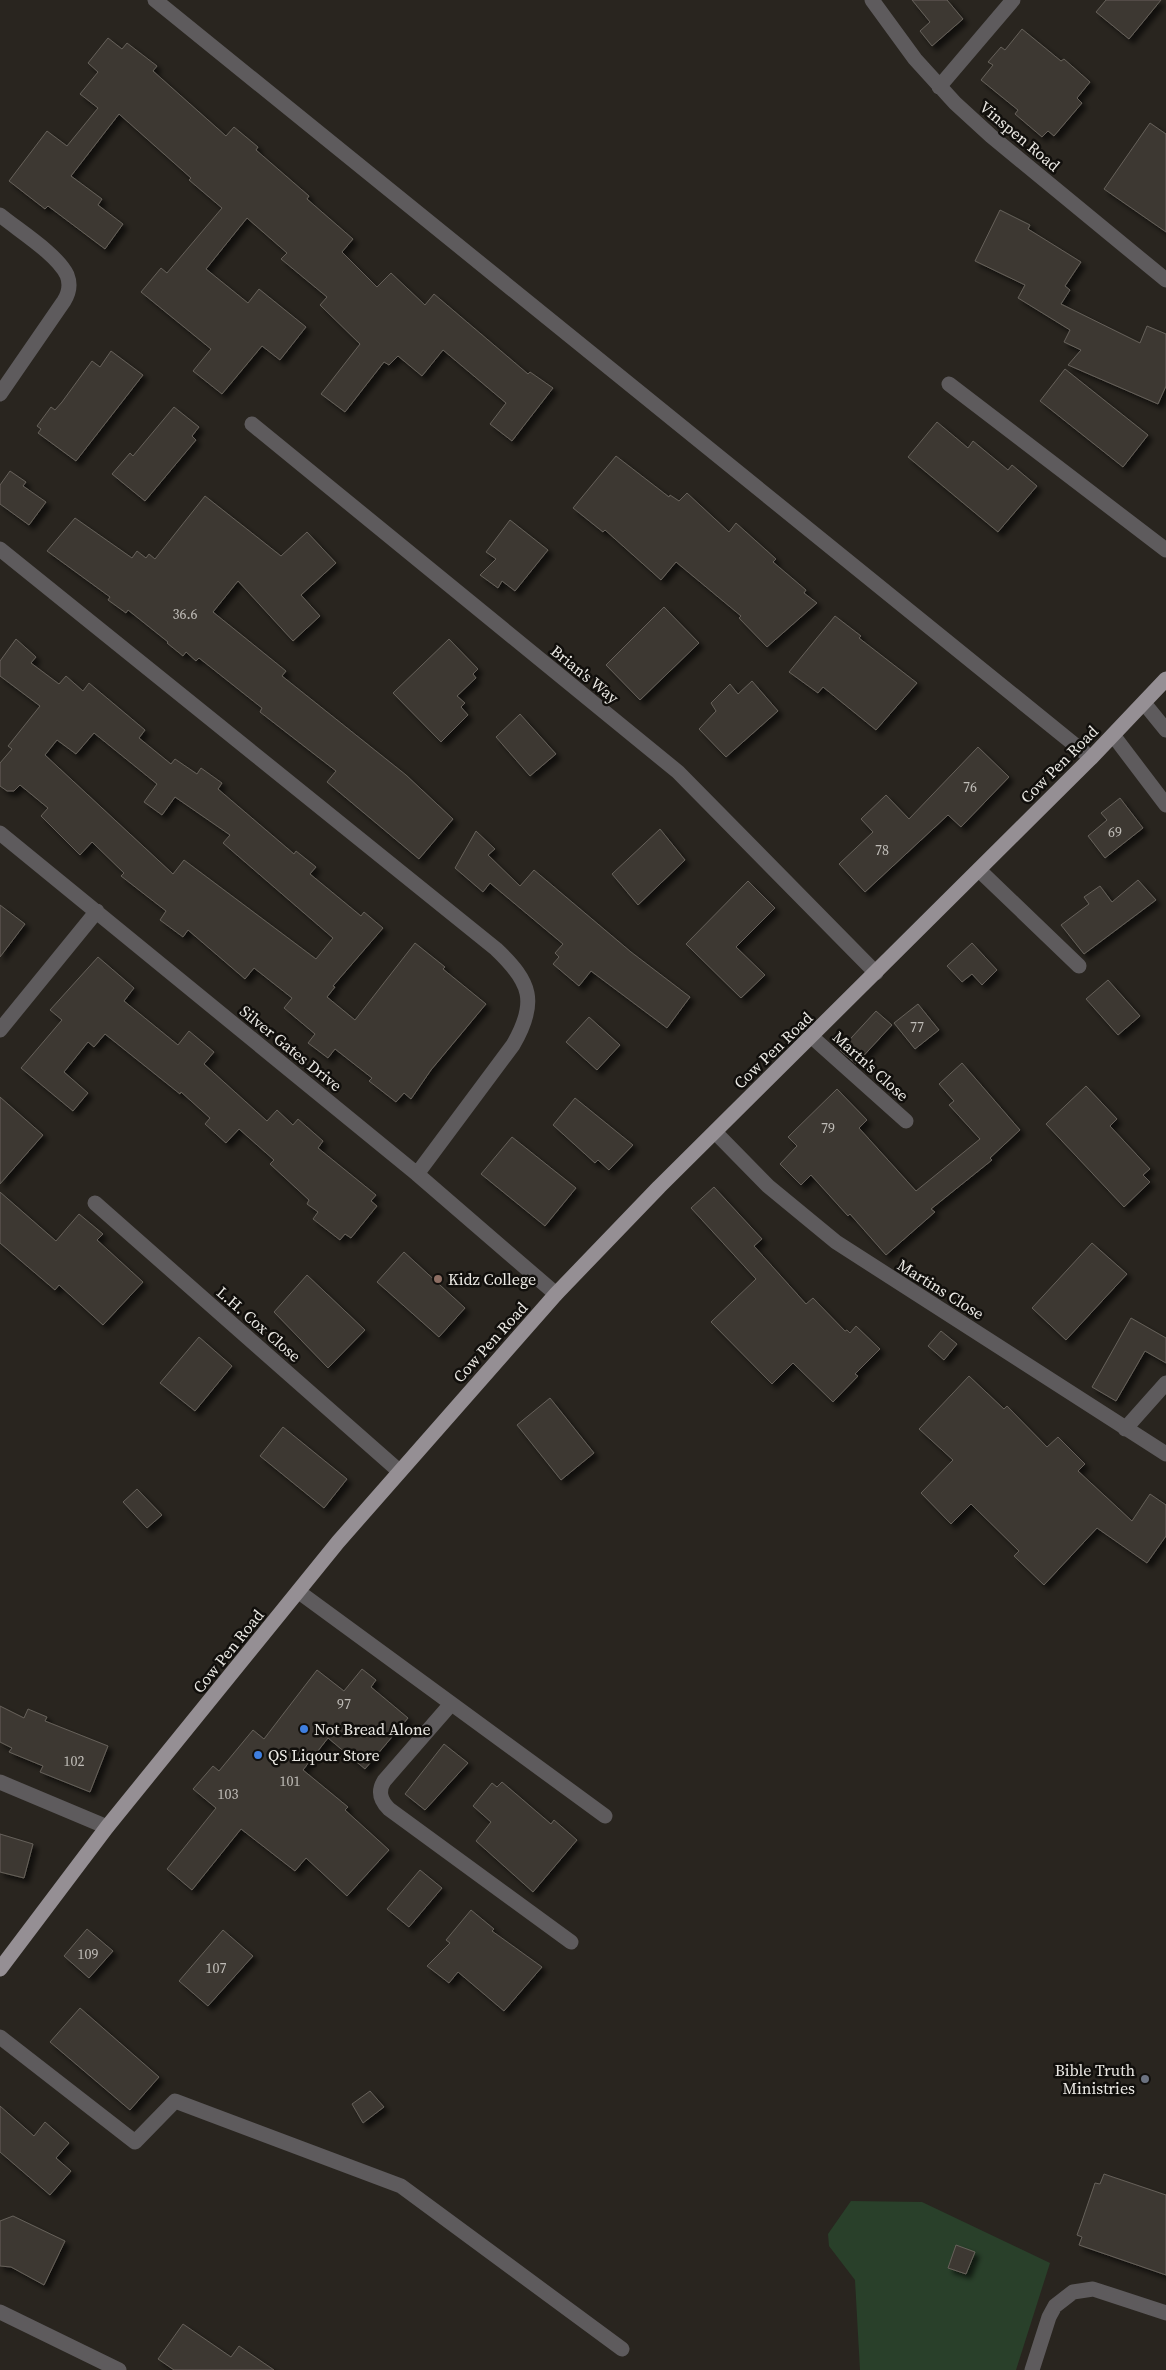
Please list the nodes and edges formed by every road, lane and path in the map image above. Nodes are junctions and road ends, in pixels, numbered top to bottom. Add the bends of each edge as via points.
1 (155, 0) edge
2 (872, 0) edge
3 (1013, 0) edge
4 (939, 87) junction
5 (0, 215) edge
6 (1166, 280) edge
7 (948, 384) dead end
8 (0, 394) edge
9 (252, 424) dead end
10 (0, 548) edge
11 (1166, 550) edge
12 (1166, 679) edge
13 (1144, 702) junction
14 (1166, 730) edge
15 (1113, 735) junction
16 (1091, 758) junction
17 (1166, 805) edge
18 (0, 833) edge
19 (979, 870) junction
20 (97, 911) junction
21 (1079, 966) dead end
22 (876, 972) junction
23 (0, 1030) edge
24 (812, 1037) junction
25 (906, 1121) dead end
26 (714, 1132) junction
27 (417, 1174) junction
28 (95, 1203) dead end
29 (556, 1294) junction
30 (1166, 1384) edge
31 (1125, 1429) junction
32 (1166, 1454) edge
33 (399, 1471) junction
34 (298, 1592) junction
35 (451, 1704) junction
36 (0, 1782) edge
37 (604, 1816) dead end
38 (108, 1827) junction
39 (571, 1942) dead end
40 (0, 1968) edge
41 (0, 2037) edge
42 (0, 2312) edge
43 (1166, 2314) edge
44 (622, 2349) dead end
45 (119, 2370) edge
46 (1032, 2370) edge

1 - 16 street
2 - 4 street, Vinspen Road via 915,60
3 - 4 street
4 - 6 street, Vinspen Road via 991,136
5 - 8 street via 60,265 69,289
7 - 11 street
9 - 22 street, Brian's Way via 678,772
10 - 27 street via 496,949 520,975 528,997 528,1014 523,1029
12 - 13 main road, Cow Pen Road
13 - 14 street
13 - 15 main road, Cow Pen Road
15 - 16 main road, Cow Pen Road
15 - 17 street
16 - 19 main road, Cow Pen Road
18 - 20 street, Silver Gates Drive
19 - 21 street
19 - 22 main road, Cow Pen Road
20 - 23 street
20 - 27 street, Silver Gates Drive
22 - 24 main road, Cow Pen Road
24 - 25 street, Martn's Close
24 - 26 main road, Cow Pen Road
26 - 29 main road, Cow Pen Road
26 - 31 street, Martins Close via 768,1186 836,1242
27 - 29 street, Silver Gates Drive
28 - 33 street, L.H. Cox Close
29 - 33 main road, Cow Pen Road
30 - 31 street
31 - 32 street, Martins Close
33 - 34 main road, Cow Pen Road
34 - 35 street
34 - 38 main road, Cow Pen Road
35 - 37 street
35 - 39 street via 384,1781 380,1792 383,1801 389,1809
36 - 38 street
38 - 40 main road, Cow Pen Road
41 - 44 street via 135,2142 175,2101 401,2186
42 - 45 street
43 - 46 street via 1093,2289 1073,2292 1055,2306

